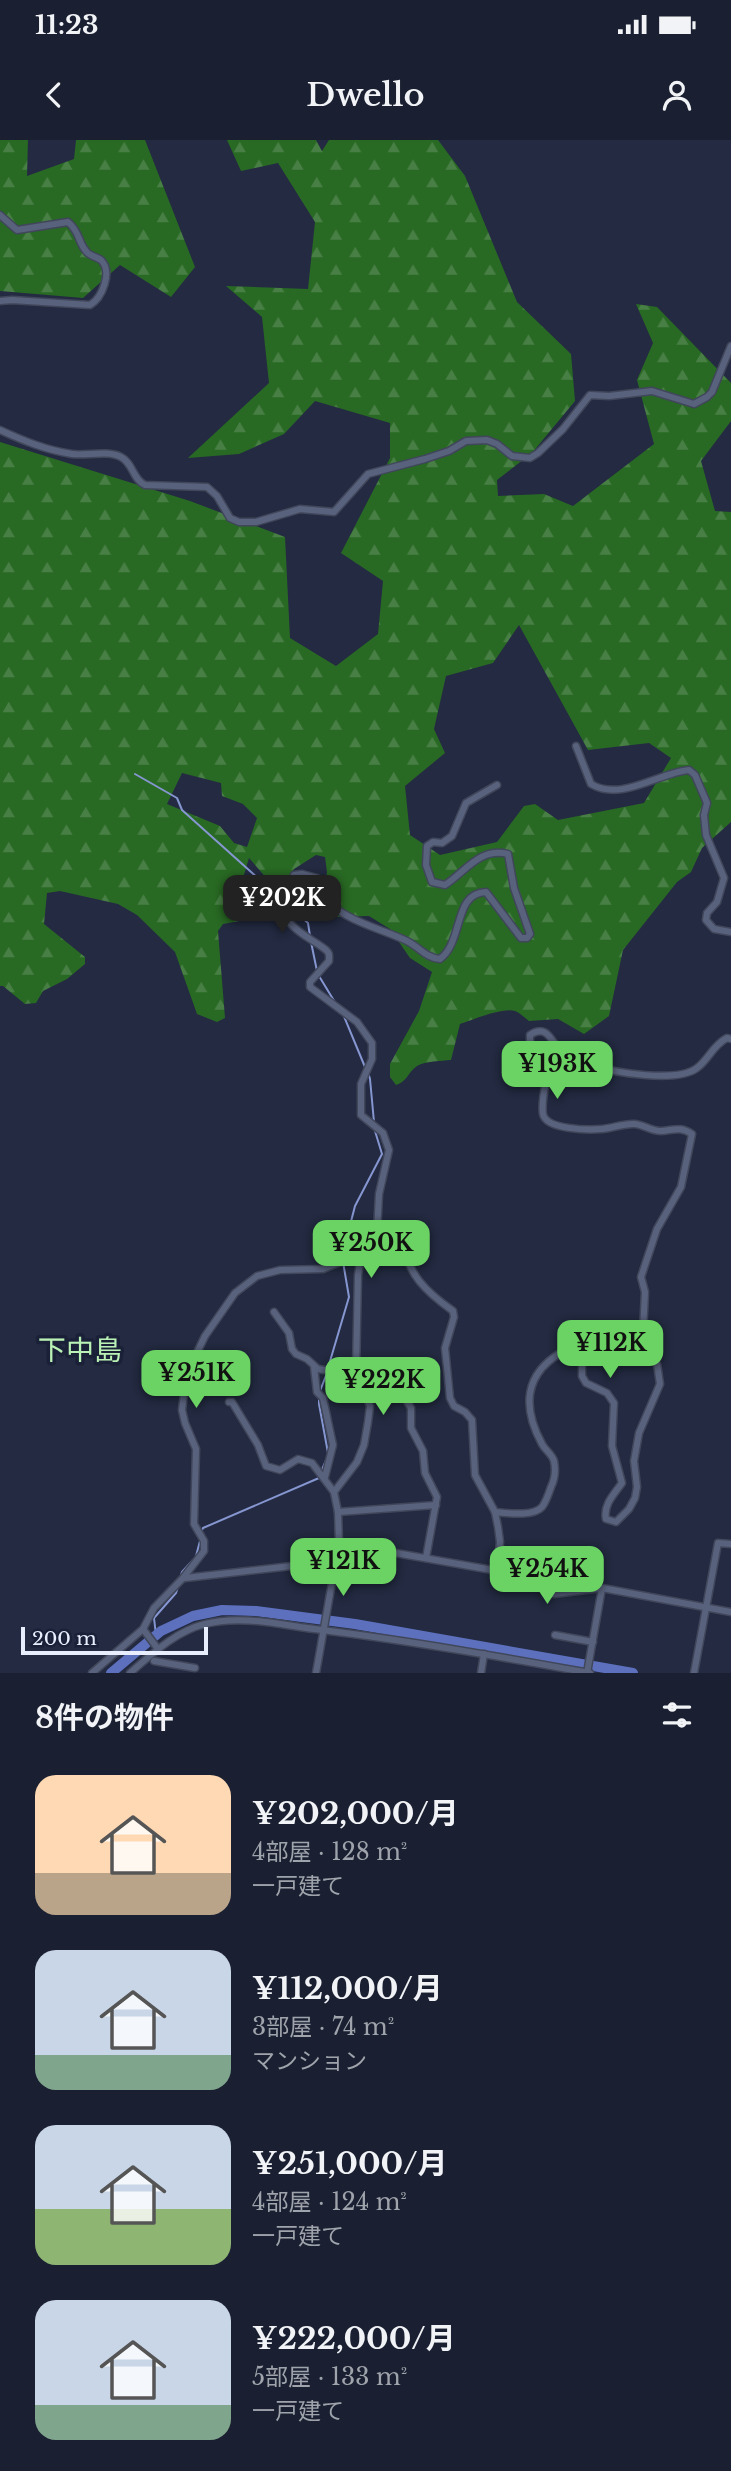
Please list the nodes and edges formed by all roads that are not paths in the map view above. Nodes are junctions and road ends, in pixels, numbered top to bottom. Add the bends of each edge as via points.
1 (0, 215) edge
2 (0, 301) edge
3 (731, 346) edge
4 (0, 430) edge
5 (576, 746) dead end
6 (498, 785) dead end
7 (731, 932) edge
8 (731, 1039) edge
9 (377, 1232) junction
10 (361, 1257) junction
11 (274, 1312) dead end
12 (314, 1367) junction
13 (357, 1371) junction
14 (229, 1402) dead end
15 (325, 1477) junction
16 (334, 1492) junction
17 (436, 1505) junction
18 (338, 1512) junction
19 (495, 1512) junction
20 (339, 1544) junction
21 (731, 1544) edge
22 (426, 1558) junction
23 (336, 1561) junction
24 (497, 1571) junction
25 (184, 1578) junction
26 (602, 1588) junction
27 (706, 1607) junction
28 (731, 1612) edge
29 (142, 1629) junction
30 (323, 1630) junction
31 (555, 1635) dead end
32 (593, 1642) junction
33 (158, 1649) junction
34 (484, 1654) junction
35 (154, 1661) dead end
36 (195, 1668) dead end
37 (92, 1673) edge
38 (130, 1673) edge
39 (316, 1673) edge
40 (481, 1673) edge
41 (588, 1673) edge
42 (694, 1673) edge

1 - 2 street via 17,230 68,222 86,251 104,264 107,276 97,301 90,305
3 - 4 street via 712,392 694,404 652,391 590,395 563,429 530,458 512,456 487,440 466,441 425,459 368,474 334,512 300,509 256,522 230,518 207,487 145,485 121,457 55,451
5 - 7 street via 591,784 606,789 627,789 676,772 689,770 695,775 707,803 706,835 724,878 706,920 714,929
6 - 9 street via 466,803 452,836 427,846 426,865 432,882 445,884 482,855 508,854 513,888 530,934 527,938 515,932 486,892 478,892 464,905 448,953 431,958 411,943 329,903 317,878 294,875 289,922 329,954 310,987 357,1022 372,1043 372,1059 361,1084 361,1115 383,1133 389,1150 379,1194
8 - 19 street via 717,1043 691,1072 647,1075 600,1067 562,1052 544,1031 530,1035 530,1046 547,1076 543,1097 546,1120 570,1128 635,1124 659,1131 678,1128 692,1135 681,1187 657,1229 641,1276 645,1292 642,1352 657,1364 660,1384 639,1433 635,1498 617,1522 606,1519 608,1502 622,1483 611,1446 614,1403 582,1376 582,1342 577,1338 544,1365 529,1394 541,1442 554,1465 555,1477 543,1506 531,1512
9 - 10 street
9 - 19 street via 402,1239 421,1285 453,1311 445,1348 450,1398 472,1420 475,1475
10 - 13 street
10 - 25 street via 323,1269 280,1270 257,1276 233,1296 205,1336 191,1365 183,1400 185,1423 196,1449 194,1524 205,1548
11 - 12 street via 289,1333 294,1353
12 - 13 street
12 - 15 street via 332,1445
13 - 16 street via 370,1409 366,1436 357,1462
13 - 17 street via 399,1374
14 - 15 street via 238,1409 265,1466 280,1470 301,1458
15 - 16 street
16 - 18 street
17 - 18 street
17 - 22 street
18 - 20 street
19 - 24 street via 500,1542
20 - 22 street
20 - 23 street
21 - 27 street via 718,1543
22 - 24 street
23 - 25 street
23 - 30 street
24 - 26 street via 515,1574 554,1594
25 - 29 street via 154,1608
26 - 27 street
26 - 32 street
27 - 28 street
27 - 42 street
29 - 33 street
29 - 37 street
30 - 33 street via 248,1621 213,1622
30 - 34 street
30 - 39 street
31 - 32 street
32 - 41 street
33 - 38 street
34 - 40 street
34 - 41 street
35 - 36 street

